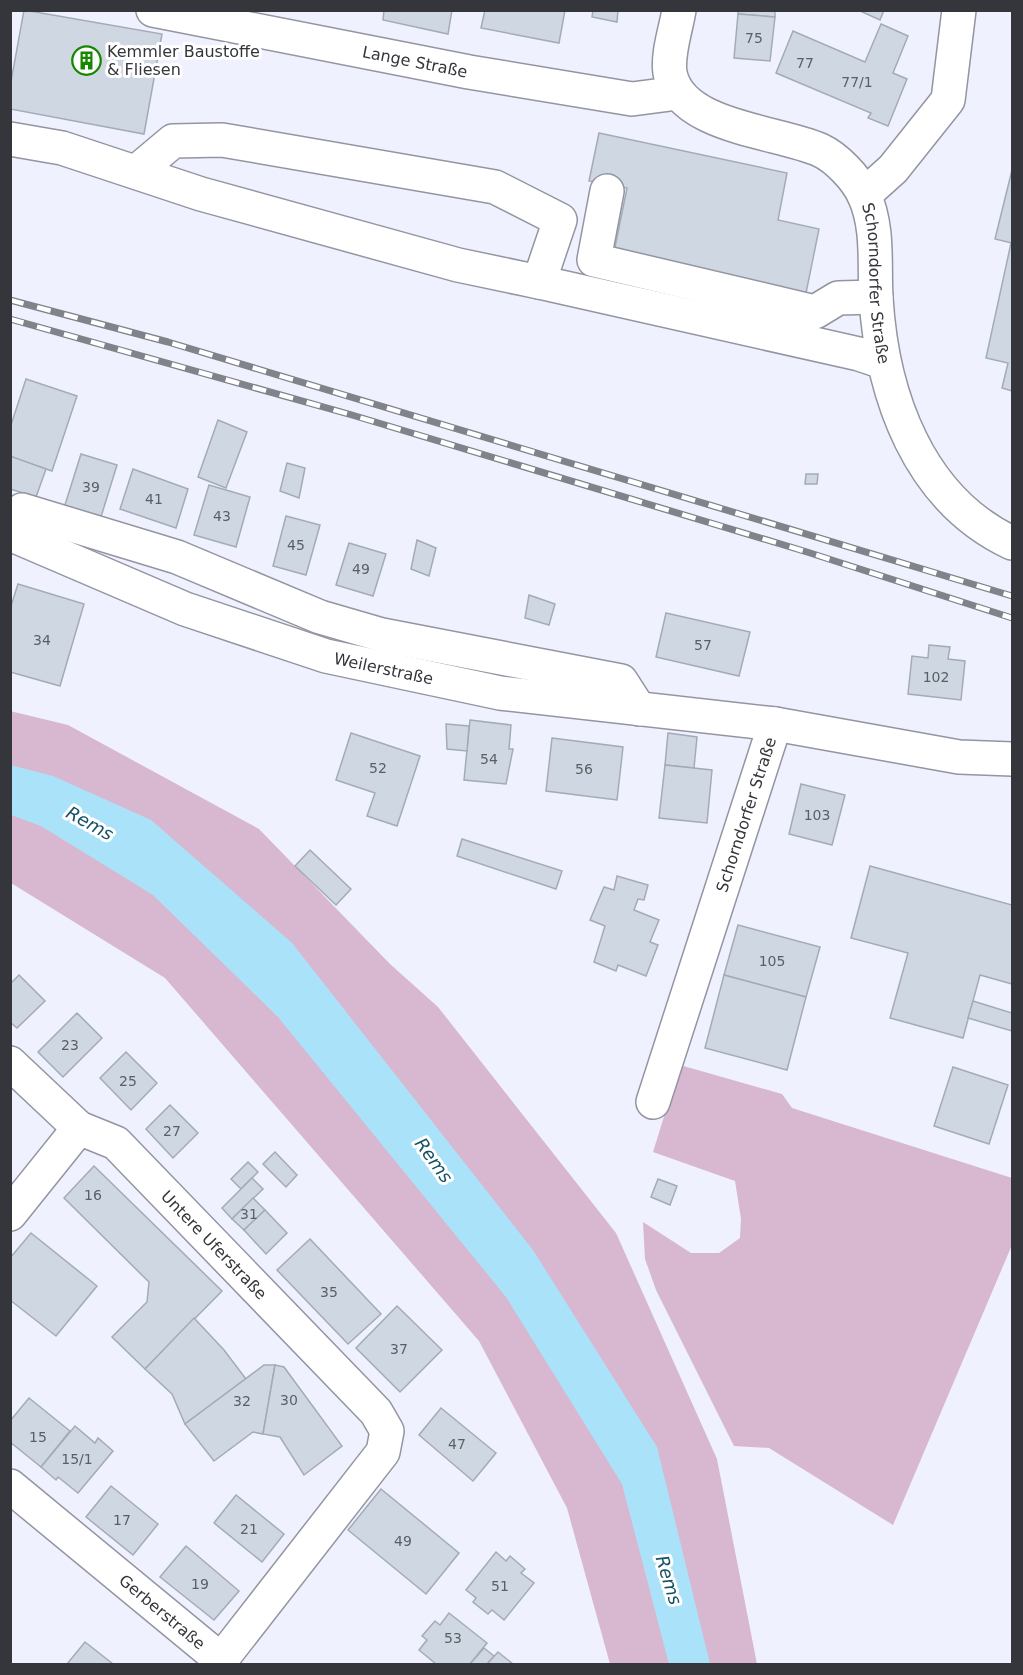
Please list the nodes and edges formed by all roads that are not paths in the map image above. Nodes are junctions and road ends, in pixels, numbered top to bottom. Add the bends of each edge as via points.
1 (153, 10) edge
2 (679, 10) edge
3 (959, 10) edge
4 (262, 21) edge
5 (678, 93) junction
6 (10, 139) edge
7 (136, 172) junction
8 (607, 191) dead end
9 (864, 195) junction
10 (539, 282) junction
11 (876, 297) junction
12 (883, 362) junction
13 (14, 535) edge
14 (1012, 543) edge
15 (639, 709) junction
16 (775, 724) junction
17 (1012, 759) edge
18 (10, 1063) edge
19 (653, 1102) dead end
20 (79, 1128) junction
21 (10, 1214) edge
22 (383, 1452) joint
23 (10, 1486) edge

1 - 4 street, Lange Straße
2 - 5 street via 670,72
3 - 9 street via 948,100 893,169
4 - 5 street, Lange Straße via 469,72 632,99
5 - 9 street, Schorndorfer Straße via 694,109 821,151 842,166
6 - 7 street via 62,148
7 - 10 street via 201,194 447,262
7 - 10 street via 173,141 222,140 495,188 560,220
8 - 11 street via 594,260 815,312 838,298
9 - 11 street, Schorndorfer Straße via 876,243
10 - 12 street
11 - 12 street, Schorndorfer Straße
12 - 14 street, Schorndorfer Straße via 894,406 944,492 976,520
13 - 15 street, Weilerstraße via 185,609 326,656 500,693
13 - 15 street via 22,510 177,557 320,616 382,635 621,681
15 - 16 street, Weilerstraße
16 - 17 street, Schorndorfer Straße via 959,757
16 - 19 street, Schorndorfer Straße
18 - 20 street, Untere Uferstraße
20 - 21 street
20 - 22 street, Untere Uferstraße via 116,1143 376,1412 387,1431
22 - 23 street, Gerberstraße via 221,1660

